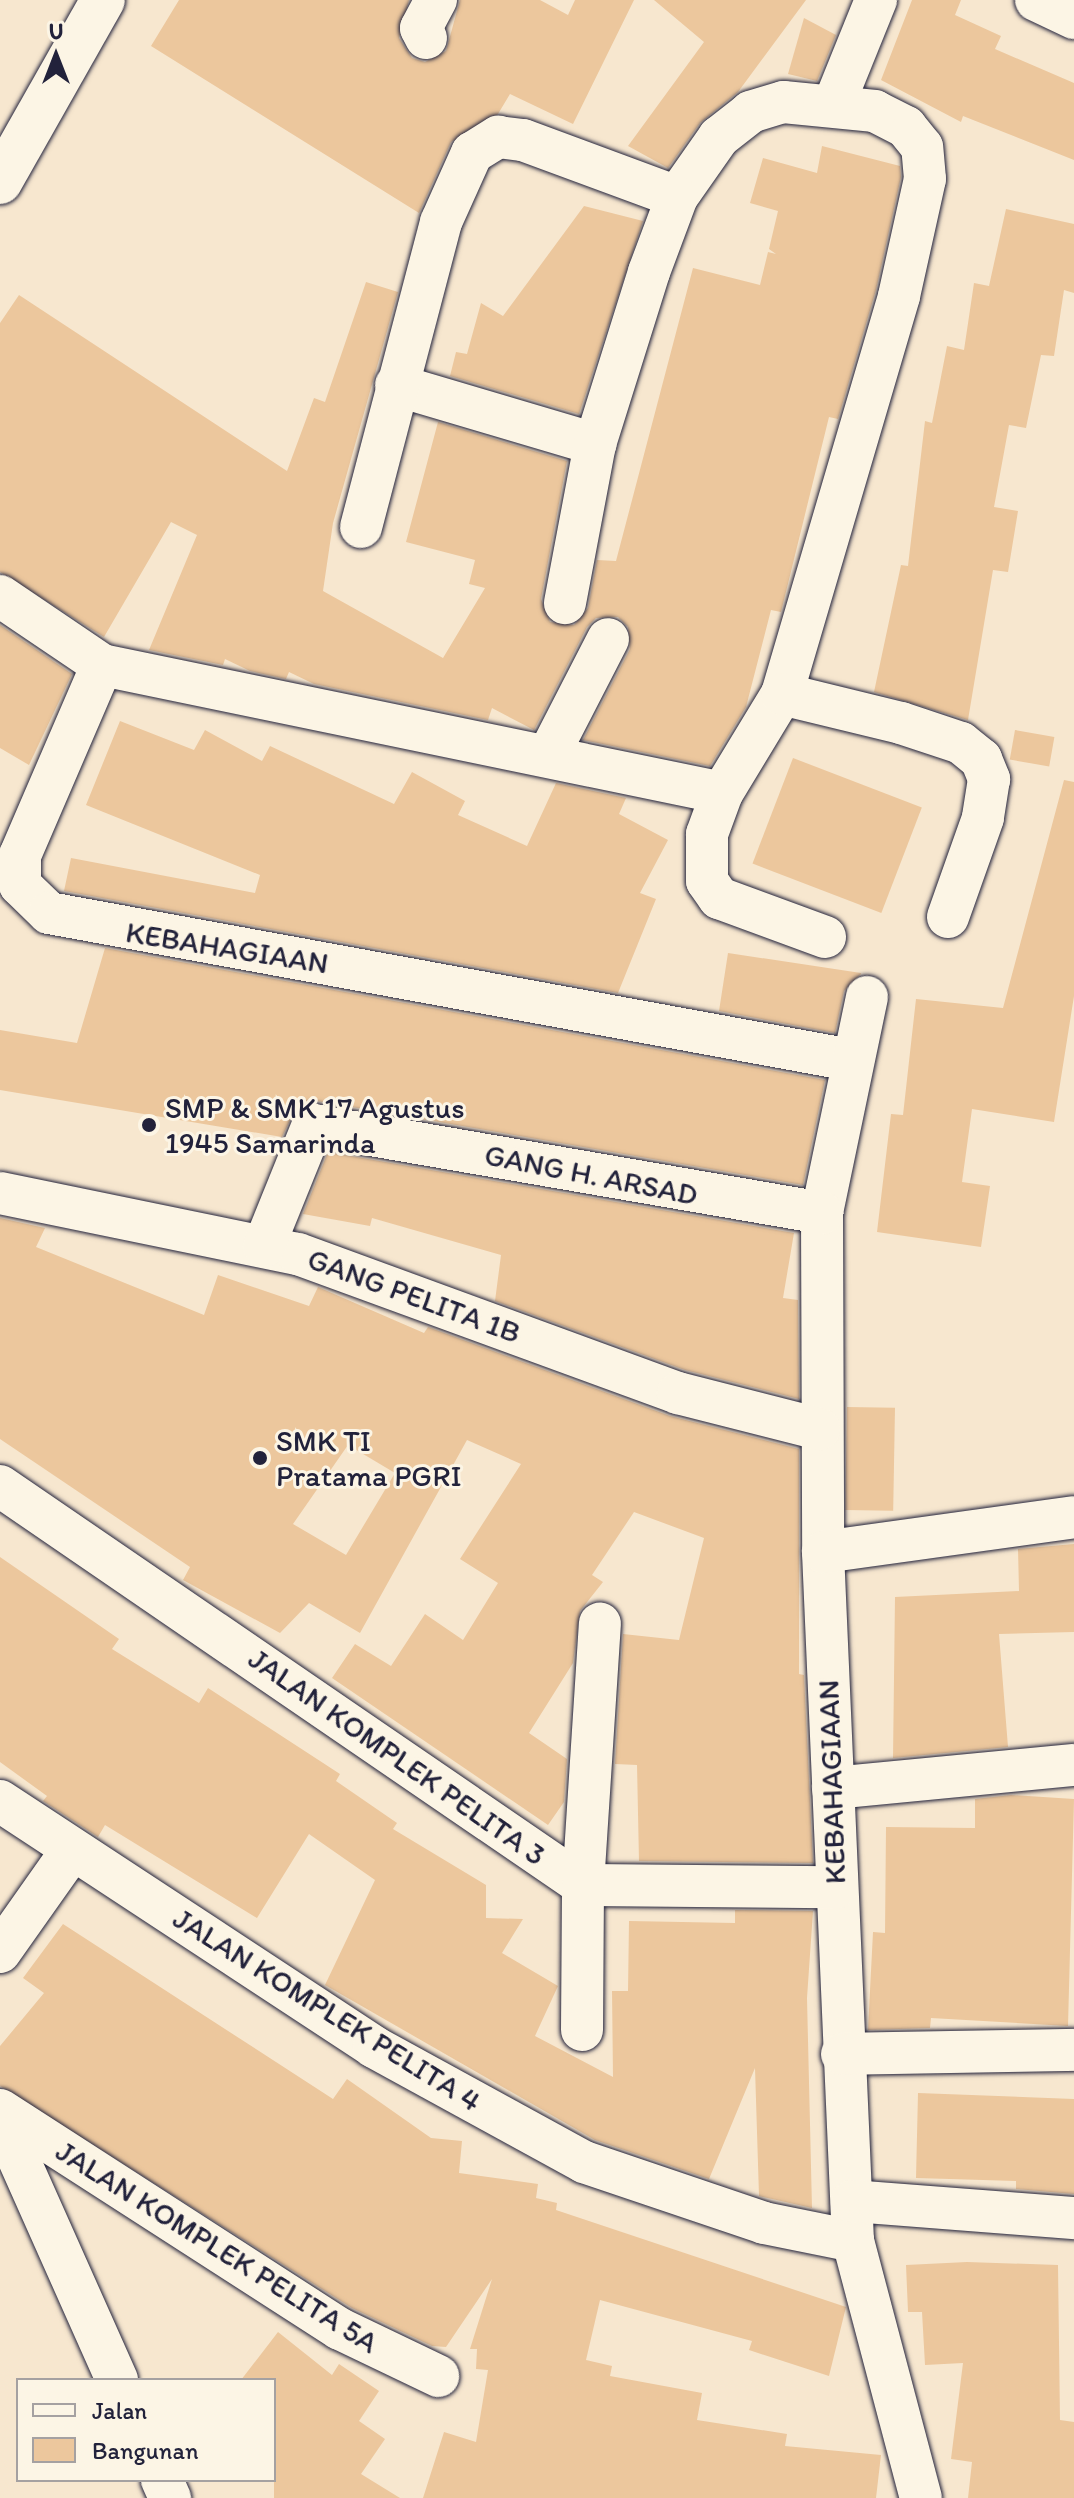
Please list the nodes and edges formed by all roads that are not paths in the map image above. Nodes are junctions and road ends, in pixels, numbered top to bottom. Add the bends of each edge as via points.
1 (103, 0) edge
2 (876, 0) edge
3 (1036, 0) edge
4 (1074, 18) edge
5 (834, 104) junction
6 (0, 182) edge
7 (677, 197) junction
8 (396, 385) junction
9 (595, 444) junction
10 (361, 527) dead end
11 (0, 596) edge
12 (565, 603) dead end
13 (608, 639) dead end
14 (102, 665) junction
15 (782, 694) junction
16 (549, 754) junction
17 (722, 793) junction
18 (948, 917) dead end
19 (825, 937) dead end
20 (867, 997) dead end
21 (851, 1060) junction
22 (0, 1193) edge
23 (822, 1213) junction
24 (264, 1246) junction
25 (819, 1429) junction
26 (0, 1486) edge
27 (1074, 1517) edge
28 (823, 1552) junction
29 (600, 1624) dead end
30 (1074, 1765) edge
31 (833, 1788) junction
32 (0, 1801) edge
33 (72, 1850) junction
34 (583, 1885) junction
35 (837, 1887) junction
36 (0, 1952) edge
37 (582, 2030) dead end
38 (1074, 2050) edge
39 (842, 2054) junction
40 (0, 2110) edge
41 (0, 2117) edge
42 (1074, 2218) edge
43 (852, 2221) junction
44 (438, 2376) dead end
45 (116, 2378) edge
46 (921, 2498) edge

1 - 6 street
2 - 5 street
3 - 4 street
5 - 7 street via 783,102 751,112 719,137
5 - 15 street via 875,111 906,127 922,147 925,179 899,296
7 - 8 street via 523,140 482,144 441,222
7 - 9 street
8 - 9 street
8 - 10 street
9 - 12 street
11 - 14 street
13 - 16 street
14 - 16 street
14 - 21 street, KEBAHAGIAAN via 20,855 20,885 49,913 680,1024
15 - 17 street
15 - 18 street via 901,723 961,743 981,759 989,779 983,818
16 - 17 street
17 - 19 street via 707,834 707,881 719,898
20 - 21 street, KEBAHAGIAAN
21 - 23 street, KEBAHAGIAAN
22 - 24 street, GANG PELITA 1B
23 - 24 street, GANG H. ARSAD via 313,1125
23 - 25 street, KEBAHAGIAAN
24 - 25 street, GANG PELITA 1B via 678,1393
25 - 28 street, KEBAHAGIAAN
26 - 34 street, JALAN KOMPLEK PELITA 3
27 - 28 street
28 - 31 street, KEBAHAGIAAN
29 - 34 street
30 - 31 street
31 - 35 street, KEBAHAGIAAN
32 - 33 street, JALAN KOMPLEK PELITA 4
33 - 36 street
33 - 43 street, JALAN KOMPLEK PELITA 4 via 374,2047 584,2162 764,2223
34 - 35 street
34 - 37 street
35 - 39 street, KEBAHAGIAAN
38 - 39 street
39 - 43 street, KEBAHAGIAAN
40 - 44 street, JALAN KOMPLEK PELITA 5A via 340,2329
41 - 45 street
42 - 43 street, JALAN KOMPLEK PELITA 4
43 - 46 street, KEBAHAGIAAN

